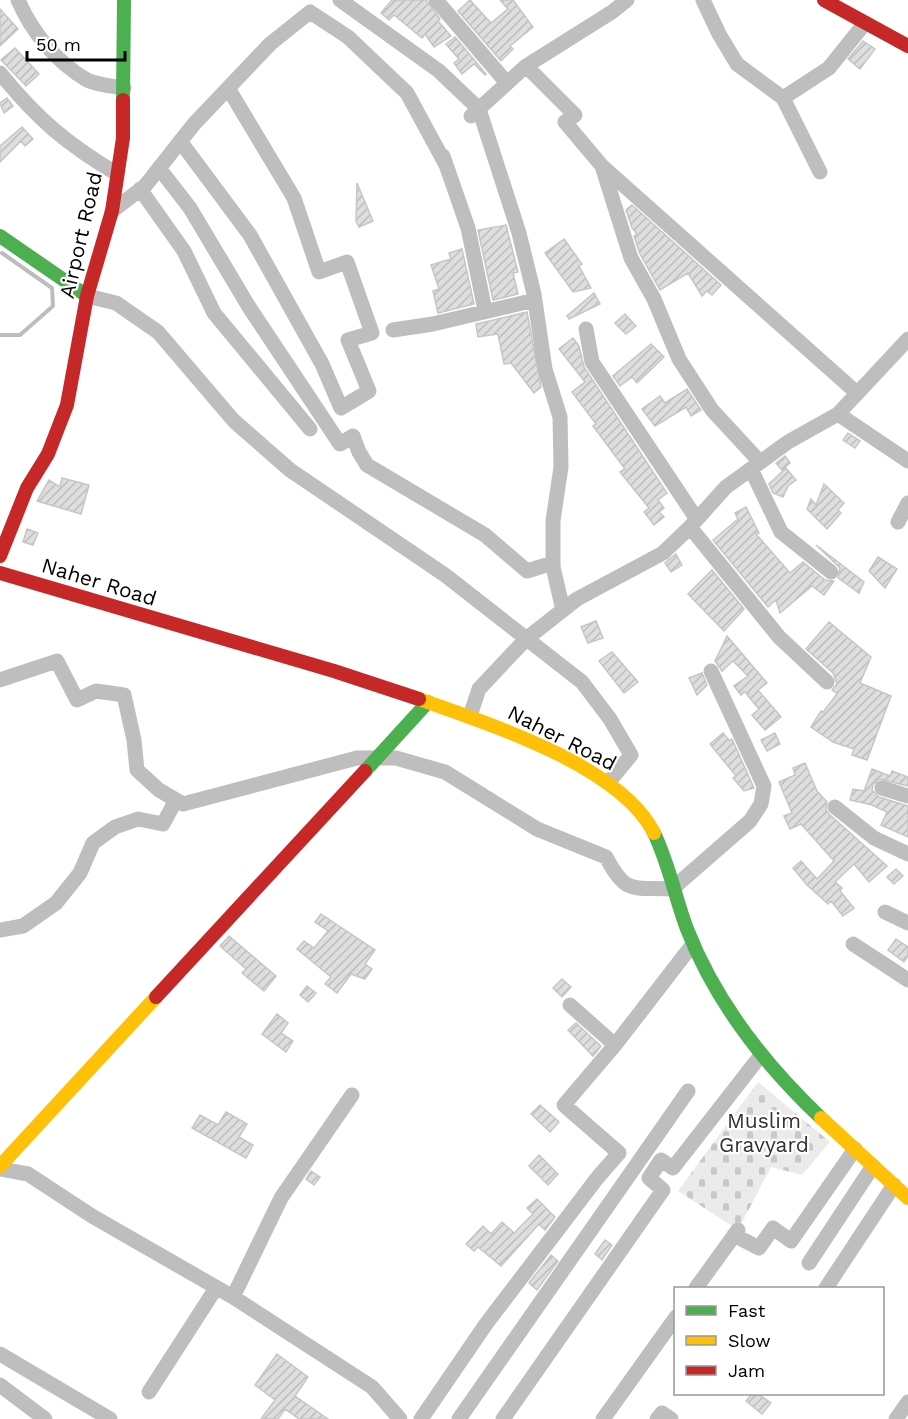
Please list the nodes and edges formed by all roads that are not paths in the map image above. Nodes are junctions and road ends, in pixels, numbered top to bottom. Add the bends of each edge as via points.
1 (18, 0) edge
2 (124, 0) edge
3 (340, 0) edge
4 (436, 0) edge
5 (627, 0) edge
6 (703, 0) edge
7 (824, 0) edge
8 (611, 5) edge
9 (866, 23) junction
10 (908, 46) edge
11 (526, 66) junction
12 (0, 74) edge
13 (507, 83) junction
14 (124, 88) junction
15 (228, 88) junction
16 (783, 98) junction
17 (475, 112) junction
18 (180, 141) junction
19 (602, 166) junction
20 (159, 168) junction
21 (820, 172) dead end
22 (117, 174) junction
23 (140, 189) junction
24 (112, 211) junction
25 (0, 236) edge
26 (87, 296) junction
27 (535, 300) junction
28 (485, 310) junction
29 (586, 329) dead end
30 (393, 330) dead end
31 (908, 339) edge
32 (857, 393) junction
33 (838, 414) junction
34 (310, 429) dead end
35 (908, 461) edge
36 (756, 465) junction
37 (908, 503) edge
38 (693, 522) junction
39 (898, 522) dead end
40 (4, 532) edge
41 (0, 556) edge
42 (553, 562) junction
43 (831, 572) dead end
44 (0, 573) edge
45 (563, 610) junction
46 (526, 639) junction
47 (711, 670) dead end
48 (0, 680) edge
49 (827, 682) dead end
50 (428, 702) junction
51 (470, 716) junction
52 (376, 758) junction
53 (608, 783) junction
54 (882, 788) dead end
55 (908, 795) edge
56 (176, 800) junction
57 (835, 807) dead end
58 (908, 854) edge
59 (672, 889) junction
60 (885, 912) dead end
61 (908, 923) edge
62 (0, 930) edge
63 (693, 944) junction
64 (853, 944) dead end
65 (908, 980) edge
66 (570, 1005) dead end
67 (615, 1045) junction
68 (761, 1055) junction
69 (688, 1090) dead end
70 (352, 1095) dead end
71 (855, 1149) junction
72 (873, 1166) junction
73 (0, 1168) edge
74 (894, 1185) junction
75 (908, 1198) edge
76 (809, 1263) dead end
77 (697, 1287) edge
78 (827, 1287) edge
79 (216, 1288) junction
80 (233, 1297) junction
81 (674, 1318) edge
82 (0, 1354) edge
83 (0, 1385) edge
84 (149, 1392) dead end
85 (908, 1402) edge
86 (45, 1419) edge
87 (110, 1419) edge
88 (400, 1419) edge
89 (422, 1419) edge
90 (459, 1419) edge
91 (503, 1419) edge
92 (603, 1419) edge
93 (657, 1419) edge
94 (671, 1419) edge
95 (896, 1419) edge

1 - 14 street via 28,22 54,54 89,81
2 - 14 main road, Airport Road
3 - 17 street via 439,71
4 - 13 street
5 - 8 street
6 - 16 street via 737,64
7 - 9 main road
8 - 11 street
9 - 10 main road
9 - 16 street via 829,68
11 - 13 street
11 - 19 street via 575,115 565,122
12 - 22 street via 27,107 74,148
13 - 17 street
14 - 22 main road, Airport Road via 123,138
15 - 18 street
15 - 18 street via 294,198 320,272 347,262 372,333 348,340 369,391 341,408 322,364 250,235
15 - 28 street via 270,44 310,12 348,37 407,93 444,161 468,228
16 - 21 street
17 - 27 street via 515,222
18 - 20 street
19 - 32 street
19 - 36 street via 632,258 679,359 712,410
20 - 23 street
20 - 42 street via 190,208 249,307 340,444 353,436 367,465 485,535 527,571
22 - 24 main road, Airport Road
23 - 24 street
23 - 34 street via 184,251 214,313
24 - 26 main road, Airport Road
25 - 26 main road
26 - 40 main road, Airport Road via 67,405 48,454
26 - 46 street via 116,303 158,332 234,422 290,470 445,575
27 - 28 street
27 - 42 street via 545,369 560,417 561,467 553,522
28 - 30 street
29 - 38 street via 592,362
31 - 32 street
32 - 33 street
33 - 35 street
33 - 36 street
36 - 38 street via 726,487
36 - 43 street via 781,532
37 - 39 street
38 - 45 street via 663,553
38 - 49 street via 779,637
40 - 41 main road, Airport Road
42 - 45 street
44 - 50 main road, Naher Road
45 - 46 street
46 - 51 street via 479,689
46 - 53 street via 582,682 631,755
47 - 59 street via 764,786 761,804 750,821
48 - 56 street via 57,661 77,700 96,691 124,695 137,770
50 - 51 main road, Naher Road
50 - 52 main road
51 - 53 main road, Naher Road via 579,765
52 - 56 street via 357,758 183,804
52 - 59 street via 396,758 445,772 537,829 606,857 619,881 634,888
52 - 73 main road
53 - 59 main road, Naher Road via 642,813 663,847
54 - 55 street
56 - 62 street via 163,824 138,819 115,827 93,843 80,873 56,903 23,926
57 - 58 street via 874,838
59 - 63 main road, Naher Road
60 - 61 street
63 - 67 street
63 - 68 main road, Naher Road
64 - 65 street
66 - 67 street
67 - 89 street via 564,1105 619,1153 505,1298
68 - 71 main road, Naher Road
68 - 91 street via 673,1168 662,1160 649,1178 663,1190
69 - 90 street
70 - 80 street via 281,1198
71 - 72 main road, Naher Road
71 - 77 street via 791,1241 773,1228 759,1248 736,1232
72 - 74 main road, Naher Road
72 - 76 street
73 - 79 street via 28,1174
74 - 75 main road, Naher Road
74 - 78 street
79 - 80 street
79 - 84 street
80 - 88 street via 372,1387
81 - 92 street
82 - 87 street
83 - 86 street
85 - 95 street
93 - 94 street via 662,1413

